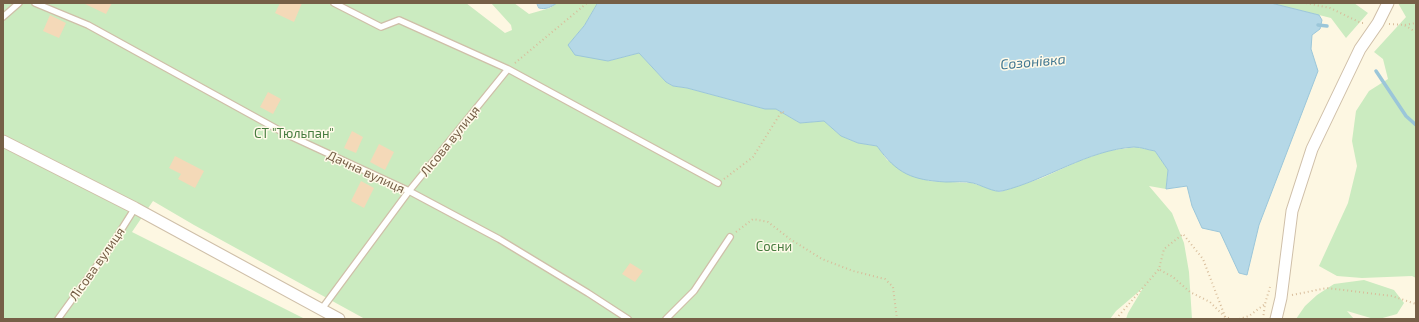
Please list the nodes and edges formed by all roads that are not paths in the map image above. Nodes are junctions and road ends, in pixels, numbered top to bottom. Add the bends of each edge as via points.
1 (19, 3) edge
2 (35, 3) edge
3 (334, 3) edge
4 (1388, 3) edge
5 (3, 17) edge
6 (508, 69) junction
7 (3, 141) edge
8 (718, 183) road end
9 (409, 191) junction
10 (135, 208) junction
11 (730, 237) road end
12 (321, 310) junction
13 (58, 319) edge
14 (339, 319) edge
15 (628, 319) edge
16 (666, 319) edge
17 (1276, 319) edge

1 - 5 lane
2 - 9 lane, Дачна вулиця via 88,25 286,134
3 - 6 lane via 381,27 399,20
4 - 17 street via 1360,49 1312,149 1292,211
6 - 8 lane
6 - 9 lane, Лісова вулиця
7 - 10 street
9 - 12 lane, Лісова вулиця
9 - 15 lane, Дачна вулиця via 499,238
10 - 12 street
10 - 13 lane, Лісова вулиця
11 - 16 lane via 694,291
12 - 14 street

